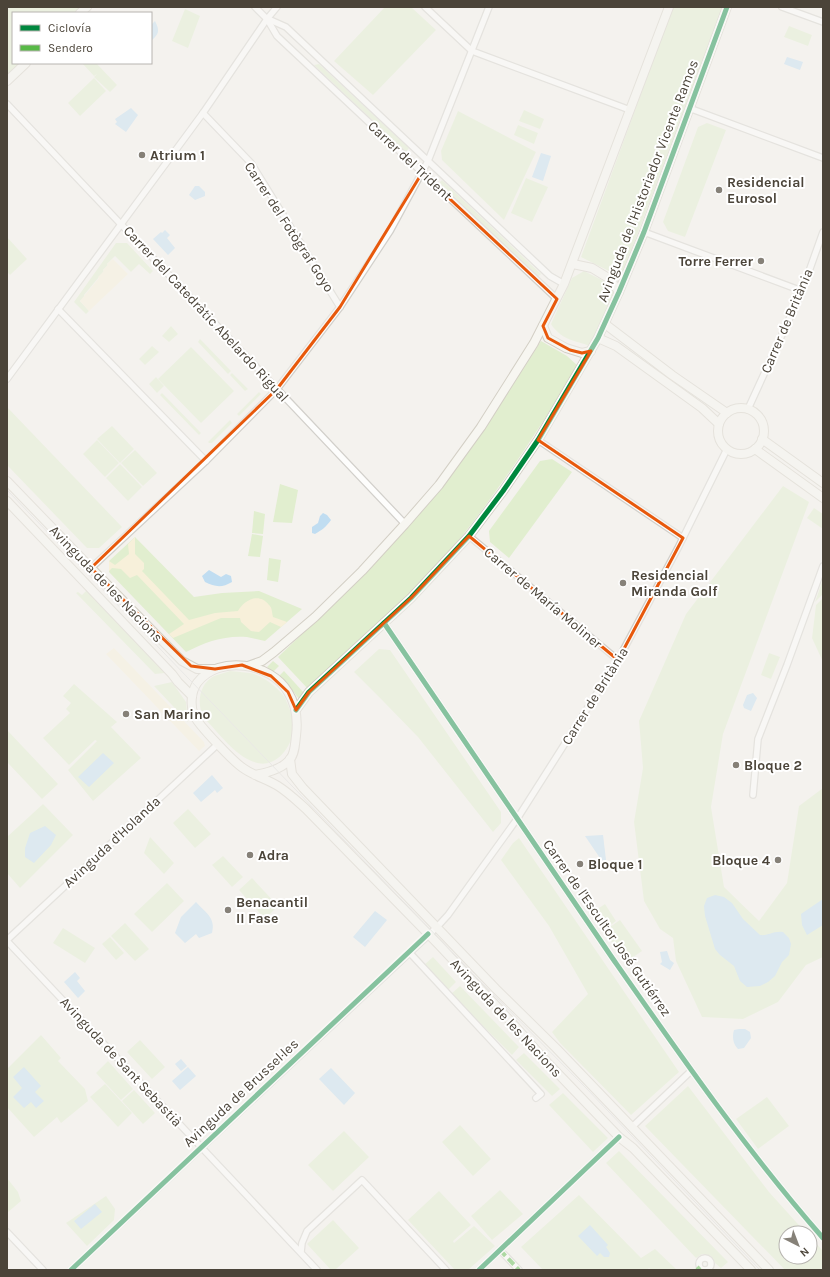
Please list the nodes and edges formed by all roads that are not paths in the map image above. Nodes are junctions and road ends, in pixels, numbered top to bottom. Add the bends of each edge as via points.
1 (255, 7) edge
2 (277, 7) edge
3 (425, 7) edge
4 (489, 7) edge
5 (669, 7) edge
6 (727, 7) edge
7 (782, 7) edge
8 (267, 19) junction
9 (823, 22) edge
10 (472, 51) junction
11 (25, 64) edge
12 (7, 81) edge
13 (7, 104) edge
14 (689, 108) junction
15 (630, 110) junction
16 (203, 113) junction
17 (823, 158) edge
18 (428, 161) junction
19 (422, 173) junction
20 (121, 223) junction
21 (644, 232) junction
22 (823, 232) edge
23 (573, 264) junction
24 (564, 284) junction
25 (802, 291) junction
26 (620, 292) junction
27 (557, 300) junction
28 (340, 307) junction
29 (58, 309) junction
30 (605, 324) junction
31 (543, 326) junction
32 (598, 338) junction
33 (591, 350) junction
34 (7, 379) edge
35 (277, 389) junction
36 (748, 409) junction
37 (727, 413) junction
38 (719, 424) junction
39 (762, 439) junction
40 (538, 440) junction
41 (727, 449) junction
42 (755, 449) junction
43 (206, 461) junction
44 (7, 481) edge
45 (823, 483) edge
46 (823, 498) edge
47 (7, 501) edge
48 (406, 524) junction
49 (469, 536) junction
50 (682, 538) junction
51 (823, 566) edge
52 (90, 568) junction
53 (384, 623) junction
54 (618, 660) junction
55 (248, 666) junction
56 (215, 669) junction
57 (192, 696) junction
58 (296, 710) junction
59 (218, 744) junction
60 (290, 759) junction
61 (255, 775) junction
62 (752, 795) dead end
63 (517, 819) junction
64 (437, 927) junction
65 (428, 934) junction
66 (7, 940) edge
67 (409, 952) junction
68 (691, 1071) junction
69 (536, 1098) dead end
70 (632, 1127) junction
71 (619, 1137) junction
72 (201, 1147) junction
73 (7, 1232) edge
74 (823, 1238) edge
75 (500, 1250) junction
76 (301, 1252) junction
77 (698, 1268) edge
78 (710, 1269) edge
79 (43, 1270) edge
80 (71, 1270) edge
81 (317, 1270) edge
82 (446, 1270) edge
83 (479, 1270) edge
84 (519, 1270) edge
85 (751, 1270) edge
86 (769, 1270) edge

1 - 8 street, Carrer del Trident
2 - 8 street
3 - 10 street
4 - 10 street
5 - 15 street
6 - 14 street, Avinguda de l'Historiador Vicente Ramos
7 - 9 street
8 - 16 street
8 - 18 street, Carrer del Trident via 286,27
8 - 19 street, Carrer del Trident via 276,36
10 - 15 street
10 - 18 street
11 - 12 street
13 - 20 street, Carrer del Catedràtic Abelardo Rigual
14 - 17 street
14 - 21 street, Avinguda de l'Historiador Vicente Ramos
15 - 23 street
16 - 20 street
16 - 28 street, Carrer del Fotògraf Goyo via 251,163
18 - 19 street
18 - 24 street, Carrer del Trident via 550,276
19 - 27 street, Carrer del Trident
19 - 28 street via 390,231
20 - 29 street
20 - 35 street, Carrer del Catedràtic Abelardo Rigual
21 - 25 street
21 - 26 street, Avinguda de l'Historiador Vicente Ramos
22 - 25 street, Carrer de Britània
23 - 24 street
23 - 26 street, Avinguda de l'Historiador Vicente Ramos via 592,268 610,279
24 - 27 street
25 - 36 street, Carrer de Britània
26 - 30 street, Avinguda de l'Historiador Vicente Ramos
27 - 31 street
28 - 35 street
29 - 34 street
29 - 43 street
30 - 32 street, Avinguda de l'Historiador Vicente Ramos
30 - 37 street
31 - 33 street via 548,338 566,348 582,353
31 - 48 street via 481,427 439,485
32 - 33 street, Avinguda de l'Historiador Vicente Ramos
32 - 38 street via 616,346 702,408
33 - 40 street, Avinguda de l'Historiador Vicente Ramos
35 - 43 street
35 - 48 street, Carrer del Catedràtic Abelardo Rigual
36 - 37 street via 741,408
36 - 39 street via 755,412 763,424
37 - 38 street
38 - 41 street via 719,438
39 - 42 street
39 - 45 street
40 - 49 street, Avinguda de l'Historiador Vicente Ramos
40 - 50 street
41 - 42 street via 741,454
41 - 50 street, Carrer de Britània
42 - 46 street
43 - 52 street
44 - 52 street, Avinguda de les Nacions
47 - 57 street, Avinguda de les Nacions
48 - 55 street via 315,617 262,661
49 - 53 street, Avinguda de l'Historiador Vicente Ramos
49 - 54 street, Carrer de María Moliner
50 - 54 street, Carrer de Britània
51 - 62 street via 758,739
52 - 56 street, Avinguda de les Nacions via 182,661 197,669
53 - 58 street, Avinguda de l'Historiador Vicente Ramos via 309,692
53 - 63 street, Carrer de l'Escultor José Gutiérrez
54 - 63 street, Carrer de Britània
55 - 56 street via 230,665
55 - 58 street via 263,671 278,681 288,692
56 - 57 street via 198,682
57 - 59 street via 194,717
58 - 60 street via 297,729
59 - 61 street via 239,765
59 - 66 street, Avinguda d'Holanda
60 - 61 street via 282,766
60 - 64 street, Avinguda de les Nacions via 292,774 303,788
61 - 65 street, Avinguda de les Nacions via 278,786 293,797
63 - 64 street, Carrer de Britània
63 - 68 street, Carrer de l'Escultor José Gutiérrez
64 - 65 street, Avinguda de Brussel·les
64 - 70 street, Avinguda de les Nacions
65 - 67 street, Avinguda de Brussel·les
65 - 71 street, Avinguda de les Nacions
66 - 72 street, Avinguda de Sant Sebastià
67 - 69 street, Avinguda de les Nacions via 541,1094
67 - 72 street, Avinguda de Brussel·les
68 - 70 street
68 - 74 street, Carrer de l'Escultor José Gutiérrez via 756,1158
70 - 86 street, Avinguda de les Nacions
71 - 75 street
71 - 85 street, Avinguda de les Nacions via 633,1148
72 - 76 street, Avinguda de Sant Sebastià
72 - 80 street, Avinguda de Brussel·les
73 - 79 street
75 - 83 street
75 - 84 street
76 - 81 street, Avinguda de Sant Sebastià
76 - 82 street via 307,1231 362,1180
77 - 78 street
77 - 78 street via 700,1260 705,1258 710,1260

